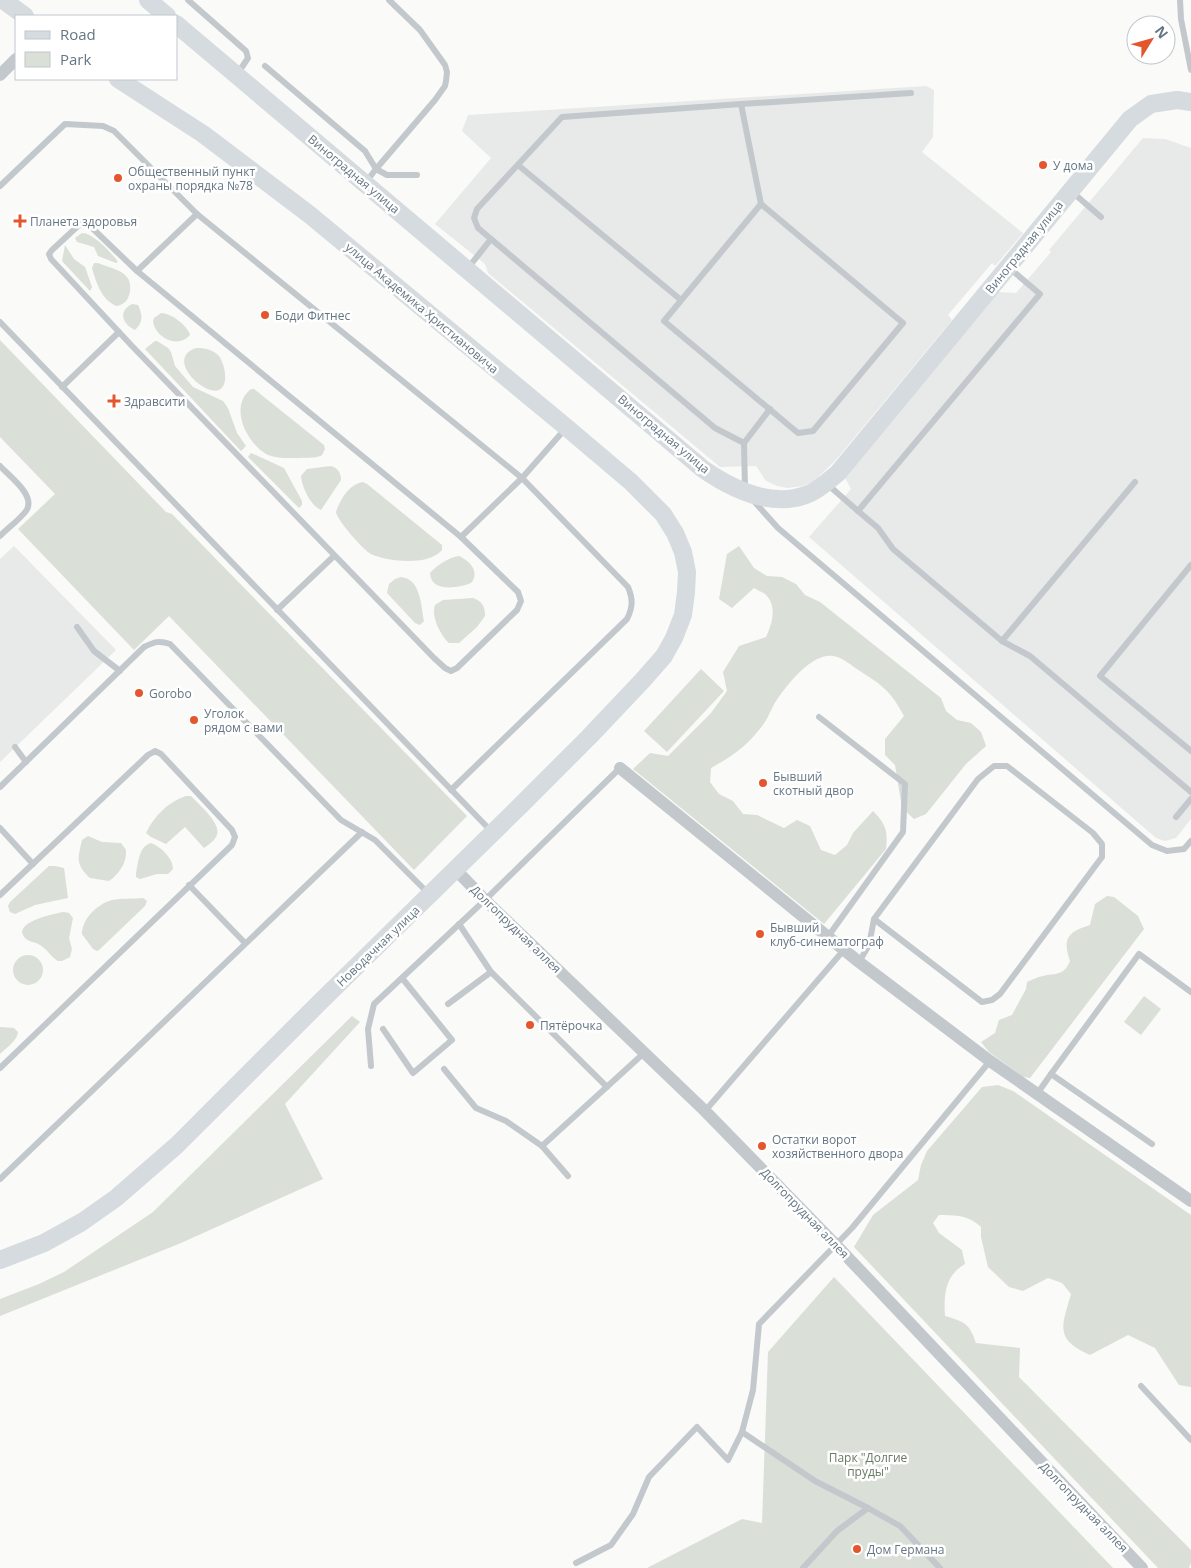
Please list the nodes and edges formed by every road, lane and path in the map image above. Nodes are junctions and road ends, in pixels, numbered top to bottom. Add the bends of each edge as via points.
1 (3, 0) edge
2 (149, 0) edge
3 (188, 0) edge
4 (389, 0) edge
5 (1180, 0) edge
6 (24, 15) edge
7 (166, 15) edge
8 (178, 26) edge
9 (15, 60) edge
10 (265, 66) dead end
11 (1191, 70) edge
12 (0, 75) edge
13 (236, 75) junction
14 (120, 80) edge
15 (911, 93) dead end
16 (1191, 102) edge
17 (741, 104) junction
18 (518, 165) junction
19 (376, 168) junction
20 (417, 175) dead end
21 (365, 183) junction
22 (0, 186) edge
23 (1070, 190) junction
24 (760, 204) junction
25 (197, 214) junction
26 (1101, 217) dead end
27 (491, 239) junction
28 (1008, 266) junction
29 (467, 269) junction
30 (137, 271) junction
31 (681, 300) junction
32 (0, 322) edge
33 (119, 332) junction
34 (62, 387) junction
35 (770, 409) junction
36 (566, 427) junction
37 (744, 443) junction
38 (0, 466) edge
39 (522, 478) junction
40 (1135, 482) dead end
41 (826, 484) junction
42 (745, 493) junction
43 (858, 510) junction
44 (0, 536) edge
45 (461, 537) junction
46 (334, 556) junction
47 (1191, 565) edge
48 (687, 572) joint
49 (277, 610) junction
50 (77, 627) dead end
51 (1002, 641) junction
52 (120, 671) junction
53 (819, 717) dead end
54 (15, 747) dead end
55 (1191, 751) edge
56 (26, 762) junction
57 (620, 768) joint
58 (0, 787) edge
59 (451, 790) junction
60 (1191, 792) edge
61 (1191, 799) edge
62 (1176, 817) dead end
63 (0, 828) edge
64 (362, 832) junction
65 (493, 833) junction
66 (1191, 841) edge
67 (33, 864) junction
68 (456, 870) junction
69 (189, 885) junction
70 (0, 894) edge
71 (430, 895) junction
72 (485, 900) junction
73 (874, 919) junction
74 (459, 924) junction
75 (827, 938) junction
76 (245, 943) junction
77 (843, 951) junction
78 (858, 962) junction
79 (491, 972) junction
80 (402, 978) junction
81 (1191, 992) edge
82 (448, 1004) dead end
83 (383, 1029) dead end
84 (644, 1052) junction
85 (990, 1061) junction
86 (371, 1066) dead end
87 (0, 1068) edge
88 (444, 1069) dead end
89 (1051, 1074) junction
90 (607, 1087) junction
91 (1037, 1094) junction
92 (705, 1111) junction
93 (1152, 1144) dead end
94 (542, 1146) junction
95 (568, 1176) dead end
96 (0, 1178) edge
97 (1191, 1201) edge
98 (836, 1245) junction
99 (0, 1260) edge
100 (1141, 1386) dead end
101 (742, 1432) junction
102 (1191, 1440) edge
103 (868, 1508) junction
104 (576, 1563) dead end
105 (803, 1568) edge
106 (940, 1568) edge
107 (1142, 1568) edge

1 - 6 street
2 - 7 street
3 - 13 lane via 246,51 248,58
4 - 19 lane via 420,30 445,65 446,81 435,100
5 - 11 lane
8 - 13 street, Виноградная улица
9 - 12 street
10 - 19 lane via 365,151
13 - 21 street, Виноградная улица
14 - 36 street, улица Академика Христиановича via 198,131 310,215
15 - 17 lane
16 - 23 street, Виноградная улица via 1177,100 1151,104 1130,119
17 - 18 lane via 562,117
17 - 24 lane
18 - 27 lane via 478,209 474,218 478,228
18 - 31 lane
19 - 20 lane via 388,174
19 - 21 lane
21 - 29 street, Виноградная улица
22 - 25 lane via 65,124 103,126 114,131
23 - 26 lane
23 - 28 street, Виноградная улица
24 - 31 lane
24 - 35 lane via 903,323 813,431 798,433
25 - 30 lane
25 - 39 lane
27 - 29 lane
27 - 37 lane via 715,428
28 - 41 street, Виноградная улица
28 - 43 lane via 1040,294
29 - 42 street, Виноградная улица via 704,469
30 - 33 lane via 84,222 49,254
30 - 45 lane
31 - 35 lane via 664,321
32 - 34 lane
33 - 34 lane
33 - 46 lane
34 - 49 lane
35 - 37 lane
36 - 39 lane
36 - 48 street, улица Академика Христиановича via 663,514 683,552
37 - 42 lane
38 - 44 lane via 29,499 26,511
39 - 45 lane
39 - 59 lane via 628,587 632,608 627,619
40 - 51 lane
41 - 42 street, Виноградная улица via 808,495 790,500
41 - 43 lane
42 - 66 lane via 778,528 1152,845 1167,851 1184,849
43 - 51 lane via 878,528 893,549
45 - 46 lane via 518,592 521,601 517,610 458,668 451,671
46 - 49 lane
47 - 55 lane via 1100,676
48 - 65 street, Новодачная улица via 683,615 664,656
49 - 59 lane
50 - 52 lane via 94,651
51 - 60 lane via 1030,656
52 - 56 lane
52 - 64 lane via 153,643 162,641 170,644 341,820
53 - 75 lane via 904,784 903,832
54 - 56 lane
56 - 58 lane
57 - 72 lane
57 - 75 street
59 - 65 lane
61 - 62 lane
63 - 67 lane
64 - 71 lane via 375,840
64 - 76 lane
65 - 68 street, Новодачная улица
67 - 69 lane via 155,751 232,830 235,837 232,844
67 - 70 lane
68 - 71 street, Новодачная улица
68 - 72 street, Долгопрудная аллея
69 - 76 lane
69 - 87 lane
71 - 99 street, Новодачная улица via 147,1172 82,1222 44,1243
72 - 74 lane
72 - 84 street, Долгопрудная аллея
73 - 73 lane via 978,779 994,766 1007,766 1093,833 1102,844 1102,857 1000,994 992,1000 982,1002
73 - 78 lane via 869,945
74 - 79 lane
74 - 80 lane
75 - 77 street
76 - 96 lane
77 - 78 street
77 - 92 lane
78 - 85 street
79 - 82 lane
79 - 90 lane
80 - 83 lane via 452,1040 413,1073
80 - 86 lane via 374,1004 368,1029
81 - 89 lane via 1139,954
84 - 90 lane
84 - 92 street, Долгопрудная аллея
85 - 91 street
85 - 98 lane
88 - 94 lane via 476,1108 506,1121
89 - 91 lane
89 - 93 lane
90 - 94 lane
91 - 97 street
92 - 98 street, Долгопрудная аллея
94 - 95 lane
98 - 101 lane via 759,1324 753,1390
98 - 107 street, Долгопрудная аллея
100 - 102 lane
101 - 103 lane via 815,1481
101 - 104 lane via 728,1460 697,1428 649,1477 633,1514 611,1544
103 - 105 lane via 838,1531
103 - 106 lane via 900,1526

